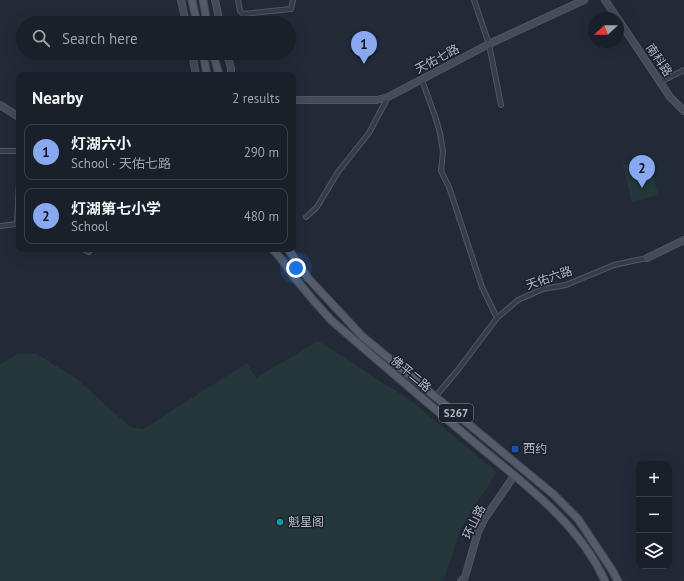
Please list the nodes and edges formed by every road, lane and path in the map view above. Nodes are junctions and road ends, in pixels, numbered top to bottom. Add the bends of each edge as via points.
1 (181, 0) edge
2 (192, 0) edge
3 (202, 0) edge
4 (215, 0) edge
5 (238, 0) edge
6 (293, 0) edge
7 (474, 0) edge
8 (584, 0) edge
9 (606, 0) edge
10 (614, 12) edge
11 (185, 16) edge
12 (195, 16) edge
13 (205, 16) edge
14 (218, 16) edge
15 (624, 27) edge
16 (489, 44) junction
17 (193, 60) edge
18 (203, 60) edge
19 (204, 60) edge
20 (215, 60) edge
21 (229, 60) edge
22 (684, 70) edge
23 (195, 72) edge
24 (207, 72) edge
25 (218, 72) edge
26 (231, 72) edge
27 (422, 80) junction
28 (660, 82) junction
29 (388, 97) junction
30 (296, 100) edge
31 (0, 105) edge
32 (501, 105) dead end
33 (684, 111) edge
34 (16, 115) edge
35 (0, 151) edge
36 (16, 151) edge
37 (306, 217) dead end
38 (16, 224) edge
39 (0, 226) edge
40 (684, 240) edge
41 (276, 252) edge
42 (290, 252) edge
43 (647, 258) joint
44 (497, 318) junction
45 (435, 397) junction
46 (514, 476) junction
47 (461, 581) edge
48 (606, 581) edge
49 (618, 581) edge

1 - 11 street
2 - 12 main road
3 - 13 main road
4 - 14 street
5 - 6 street via 243,14 291,9
7 - 16 street
8 - 16 street, 天佑七路
9 - 10 street, 南科路
15 - 28 street, 南科路
16 - 27 street, 天佑七路
16 - 32 street
17 - 23 street
18 - 24 street
19 - 24 main road
20 - 25 main road
21 - 26 street
22 - 28 street
27 - 29 street, 天佑七路
27 - 44 street via 440,133 442,171 482,286
28 - 33 street, 南科路
29 - 30 street, 天佑七路 via 377,100
29 - 37 street via 369,133 338,172 317,207
31 - 34 street
35 - 36 street
38 - 39 street
40 - 43 street, 天佑六路
41 - 46 main road, 佛平二路 via 331,320
42 - 45 main road, 佛平二路 / S267 via 308,278 362,336
43 - 44 street, 天佑六路 via 614,264 566,285 543,289 518,300
44 - 45 street, 天佑六路
45 - 49 main road, 佛平二路 / S267 via 553,494 578,519
46 - 47 street, 环山路 via 485,518 478,532 465,577
46 - 48 main road, 佛平二路 via 569,526 586,547

